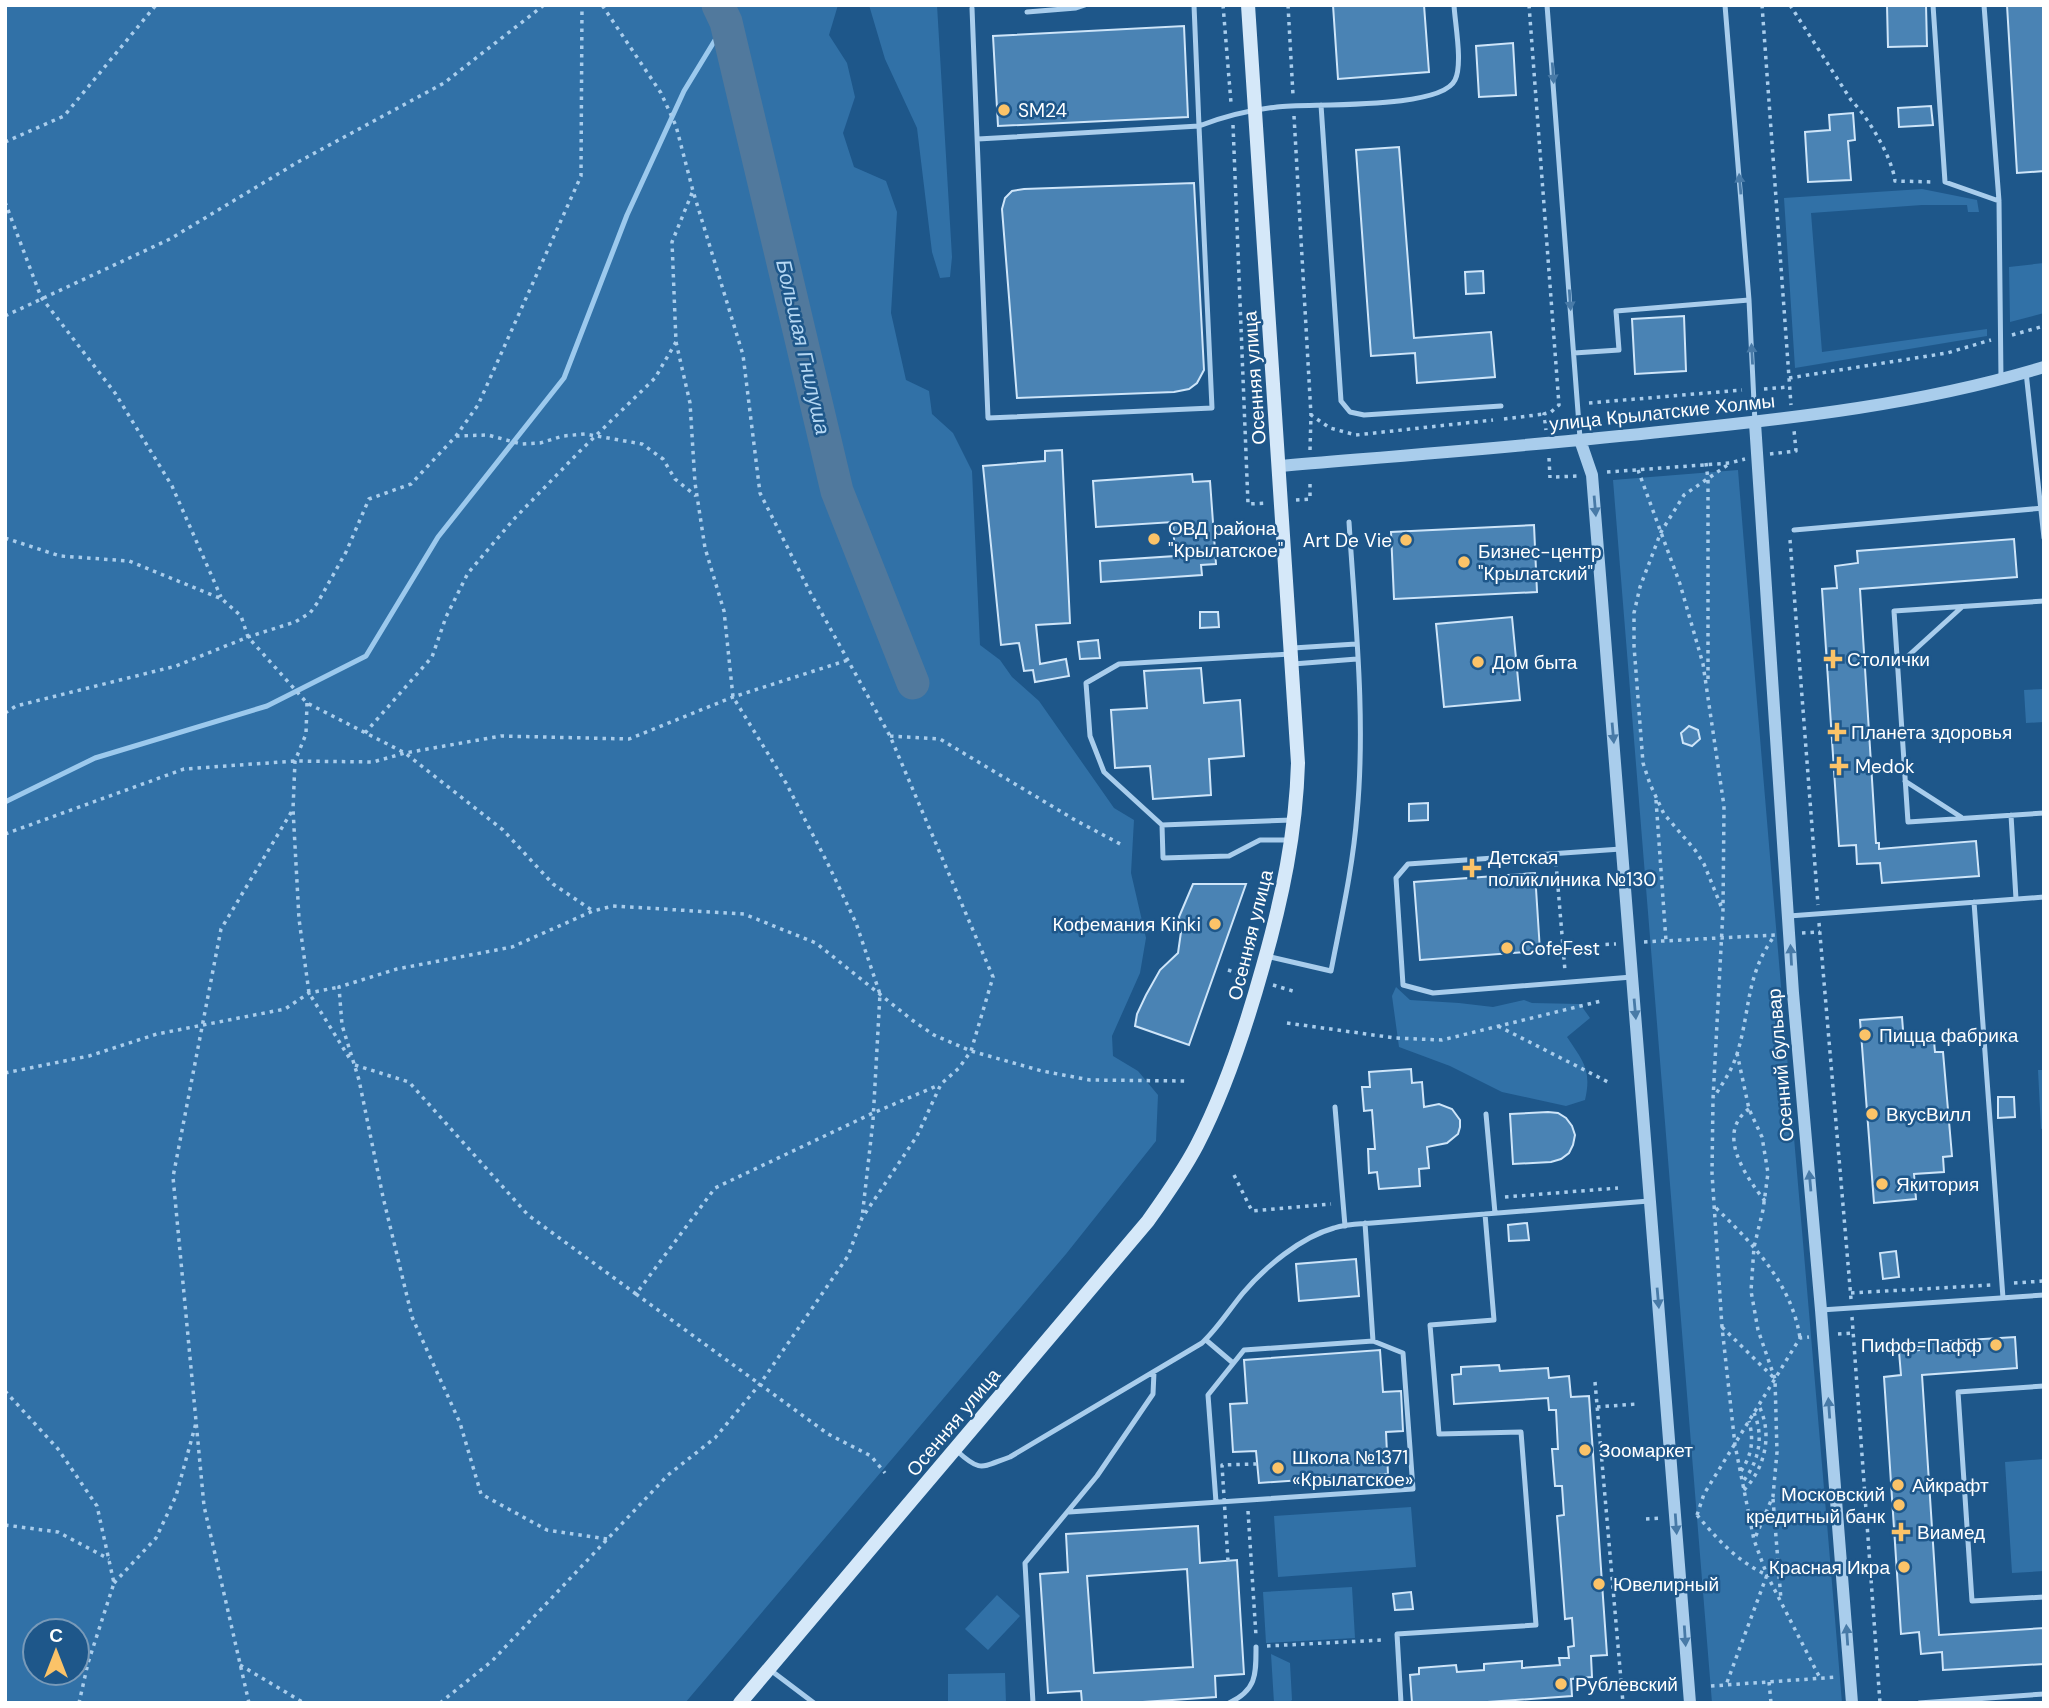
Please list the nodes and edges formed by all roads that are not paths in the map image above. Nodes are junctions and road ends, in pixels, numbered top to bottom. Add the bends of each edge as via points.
1 (1085, 5) edge
2 (1194, 5) edge
3 (1248, 5) edge
4 (1454, 5) edge
5 (1548, 5) edge
6 (1725, 5) edge
7 (1933, 5) edge
8 (1984, 5) edge
9 (972, 8) dead end
10 (1027, 12) dead end
11 (1321, 105) junction
12 (1255, 110) junction
13 (1199, 125) junction
14 (978, 139) junction
15 (1999, 201) junction
16 (1749, 300) junction
17 (1574, 353) junction
18 (2044, 367) edge
19 (2026, 372) junction
20 (2001, 379) junction
21 (1500, 405) dead end
22 (1755, 422) junction
23 (1580, 440) junction
24 (1279, 466) junction
25 (2042, 508) edge
26 (1349, 522) dead end
27 (1794, 530) road end
28 (2044, 538) edge
29 (2044, 601) edge
30 (1962, 607) junction
31 (1356, 644) junction
32 (1292, 655) junction
33 (1357, 660) junction
34 (1898, 666) junction
35 (1905, 781) junction
36 (2044, 813) edge
37 (2011, 815) junction
38 (1962, 818) junction
39 (1295, 820) junction
40 (1162, 825) junction
41 (1292, 840) junction
42 (1622, 849) junction
43 (2044, 897) edge
44 (2016, 899) junction
45 (1974, 902) junction
46 (1788, 916) junction
47 (1266, 957) junction
48 (1632, 977) junction
49 (1335, 1107) dead end
50 (1486, 1114) dead end
51 (1650, 1200) junction
52 (1494, 1213) junction
53 (1485, 1214) junction
54 (1365, 1223) junction
55 (1345, 1226) junction
56 (2044, 1295) edge
57 (2003, 1298) junction
58 (1821, 1310) junction
59 (1206, 1340) junction
60 (1373, 1341) junction
61 (1233, 1363) junction
62 (1154, 1372) junction
63 (2044, 1386) edge
64 (955, 1449) junction
65 (1216, 1502) junction
66 (1069, 1512) junction
67 (2044, 1597) edge
68 (1256, 1647) road end
69 (769, 1668) junction
70 (2044, 1694) edge
71 (740, 1703) edge
72 (814, 1703) edge
73 (1033, 1703) edge
74 (1229, 1703) edge
75 (1401, 1703) edge
76 (1690, 1703) edge
77 (1852, 1703) edge
78 (1919, 1703) edge

1 - 10 lane
2 - 13 lane
3 - 12 main road, Осенняя улица
4 - 11 lane via 1458,67 1449,87 1440,93 1387,103
5 -> 17 lane
16 -> 6 lane
7 - 15 lane via 1945,182
8 - 15 lane
9 - 14 lane
11 - 12 lane
11 - 21 lane via 1341,401 1350,412 1364,415
12 - 13 lane
12 - 24 main road, Осенняя улица
13 - 14 lane
13 - 14 lane via 1212,408 988,418
15 - 20 lane
16 - 17 lane via 1616,311 1619,350
22 -> 16 lane
17 - 23 lane
18 - 19 street, улица Крылатские Холмы
19 - 20 street, улица Крылатские Холмы
19 - 25 lane
20 - 22 street, улица Крылатские Холмы
22 - 23 street, улица Крылатские Холмы
22 - 46 street, Осенний бульвар
23 - 24 street, улица Крылатские Холмы
23 -> 42 street via 1592,475
24 - 32 main road, Осенняя улица
25 - 27 lane
25 - 28 lane
26 - 31 lane
29 - 30 lane
30 - 34 lane
30 - 34 lane via 1894,611
31 - 32 lane
31 - 33 lane
32 - 33 lane
32 - 39 main road, Осенняя улица via 1298,763
32 - 40 lane via 1119,664 1086,683 1090,736 1104,772
33 - 47 lane via 1357,812 1331,971
34 - 35 lane
35 - 38 lane
35 - 38 lane via 1908,822
36 - 37 lane
37 - 38 lane
37 - 44 lane
39 - 40 lane
39 - 41 main road, Осенняя улица
40 - 41 lane via 1163,858 1229,856 1260,840
41 - 47 main road, Осенняя улица
42 - 48 street
42 - 48 lane via 1408,864 1396,878 1403,985 1433,993
43 - 44 lane
44 - 45 lane
45 - 46 lane
45 - 57 lane
58 -> 46 street, Осенний бульвар
47 - 64 main road, Осенняя улица via 1228,1075 1183,1169 1148,1221
48 -> 51 street
49 - 55 lane
50 - 52 lane
51 - 52 lane
51 -> 76 street
52 - 53 lane
53 - 54 lane
53 - 75 lane via 1494,1320 1430,1325 1439,1433 1521,1432 1536,1625 1397,1633
54 - 55 lane
54 - 60 lane
55 - 59 lane via 1294,1248 1266,1269
56 - 57 lane
57 - 58 lane
77 -> 58 street, Осенний бульвар
59 - 61 lane
59 - 62 lane
60 - 61 lane via 1244,1350
60 - 65 lane via 1404,1353 1413,1489
61 - 65 lane via 1208,1395
62 - 64 lane via 1010,1457 982,1467
62 - 66 lane via 1153,1394
63 - 67 lane via 1958,1392 1972,1601
64 - 69 main road, Осенняя улица
65 - 66 lane
66 - 73 lane via 1025,1563
68 - 74 lane via 1256,1676 1241,1697
69 - 71 main road, Осенняя улица
69 - 72 lane
70 - 78 lane

